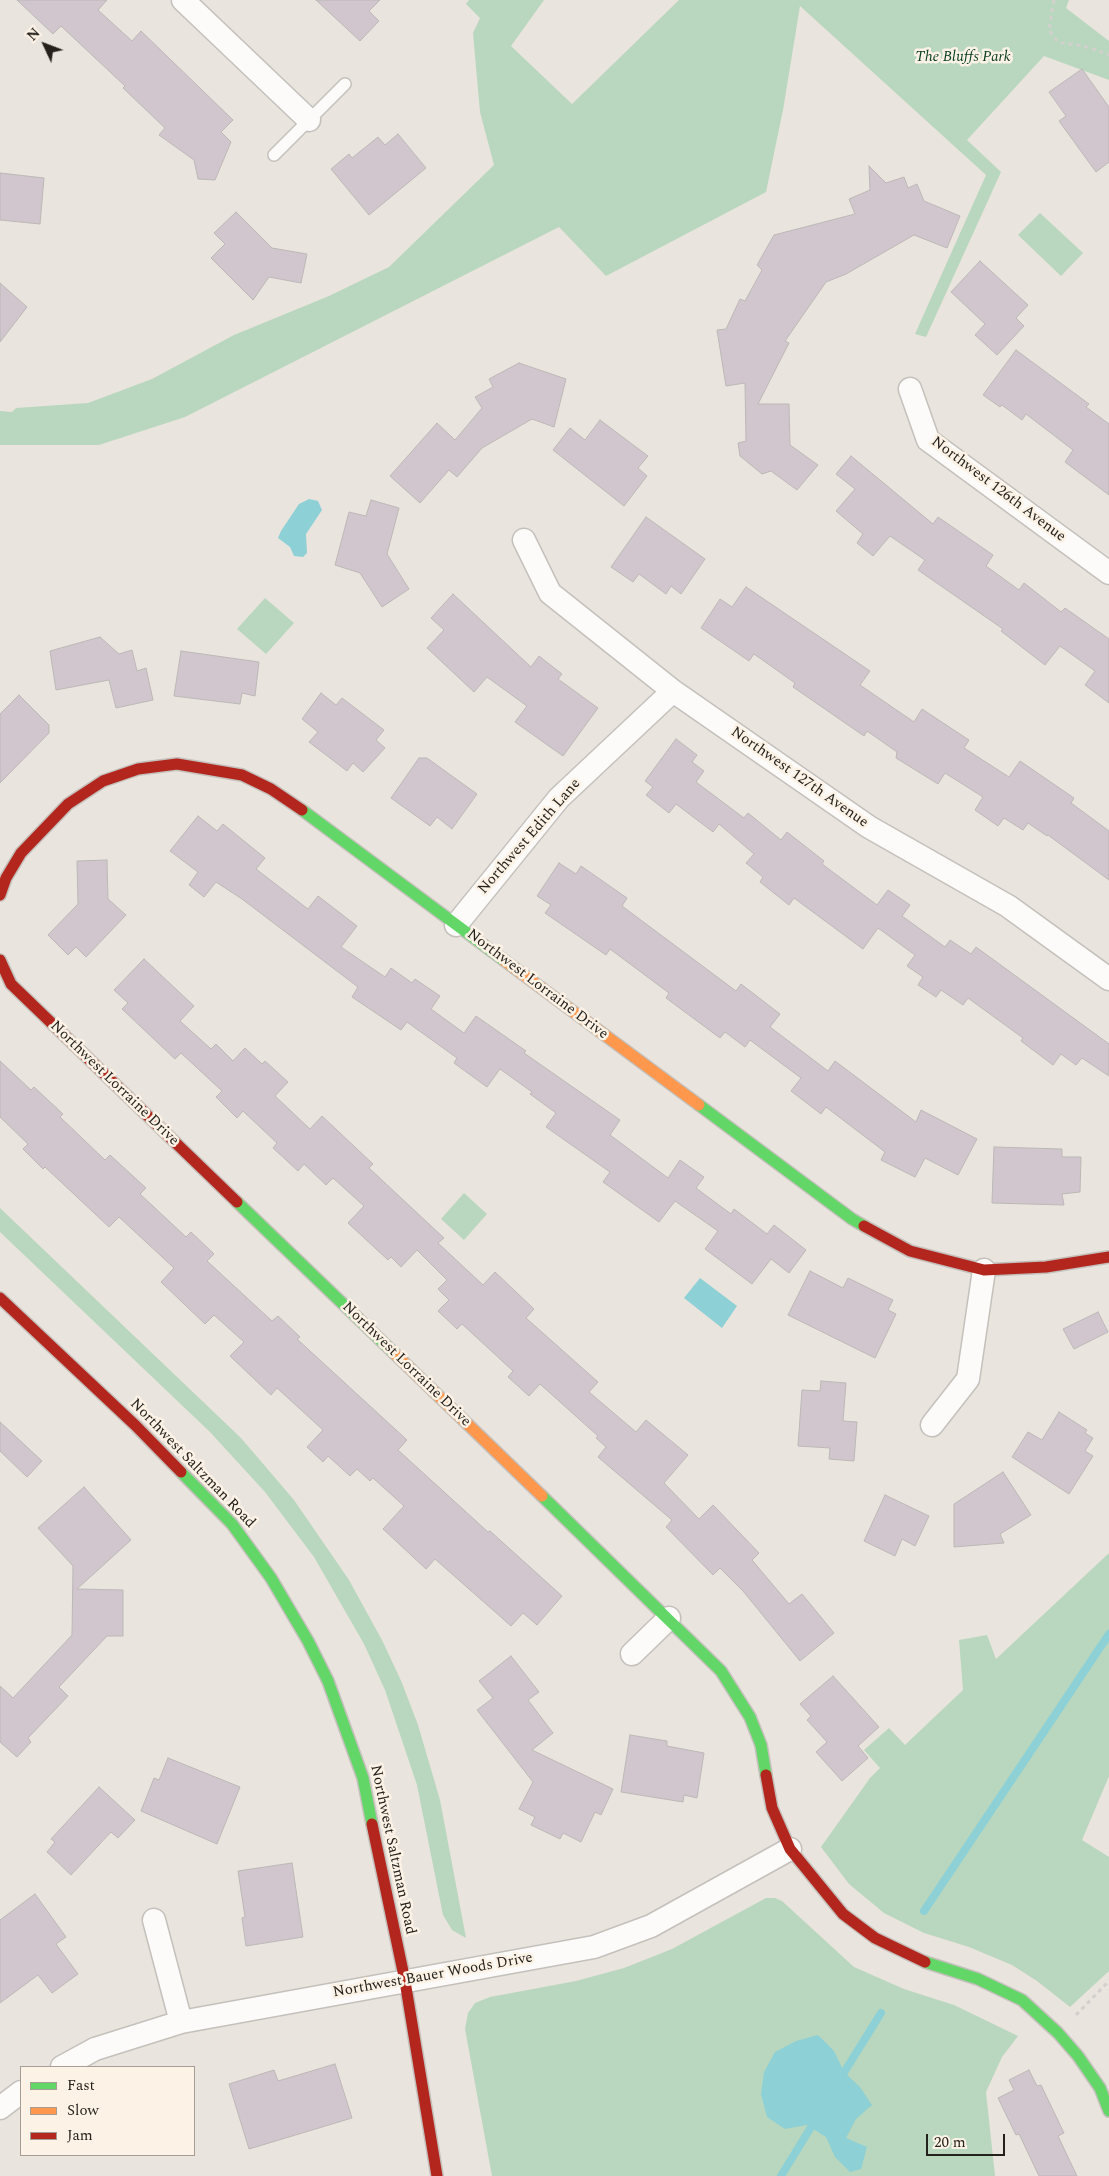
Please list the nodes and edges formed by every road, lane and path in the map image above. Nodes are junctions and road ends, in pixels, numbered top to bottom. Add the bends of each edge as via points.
1 (183, 0) edge
2 (1054, 0) edge
3 (1109, 56) edge
4 (345, 84) dead end
5 (309, 120) junction
6 (274, 155) dead end
7 (910, 389) dead end
8 (524, 540) dead end
9 (1109, 573) edge
10 (674, 691) junction
11 (0, 895) edge
12 (456, 925) junction
13 (0, 960) edge
14 (1109, 979) edge
15 (1109, 1257) edge
16 (984, 1270) junction
17 (0, 1298) edge
18 (932, 1425) dead end
19 (669, 1618) junction
20 (632, 1654) dead end
21 (790, 1849) junction
22 (154, 1920) dead end
23 (405, 1981) junction
24 (1109, 1981) edge
25 (181, 2022) junction
26 (1058, 2033) junction
27 (64, 2066) edge
28 (20, 2093) edge
29 (0, 2108) edge
30 (1109, 2111) edge
31 (437, 2176) edge

1 - 5 street
2 - 3 path via 1049,30 1056,40
4 - 5 lane
5 - 6 lane
7 - 9 street, Northwest 126th Avenue via 928,440
8 - 10 street, Northwest 127th Avenue via 550,593
10 - 12 street, Northwest Edith Lane via 560,798
10 - 14 street, Northwest 127th Avenue via 869,827 1008,906
11 - 12 street, Northwest Lorraine Drive via 21,853 68,804 103,781 138,769 177,764 242,775 270,789
12 - 16 street, Northwest Lorraine Drive via 852,1219 910,1251
13 - 19 street, Northwest Lorraine Drive via 11,984
15 - 16 street, Northwest Lorraine Drive via 1046,1267
16 - 18 street via 968,1378
17 - 23 street, Northwest Saltzman Road via 136,1426 232,1524 288,1606 328,1680 363,1778
19 - 20 street
19 - 21 street, Northwest Lorraine Drive via 721,1671 750,1717 761,1744 772,1808
21 - 23 street, Northwest Bauer Woods Drive via 651,1926 594,1947
21 - 26 street, Northwest Lorraine Drive via 843,1914 875,1938 915,1959 978,1979 1022,2000
22 - 25 street
23 - 25 street, Northwest Bauer Woods Drive
23 - 31 street, Northwest Saltzman Road
24 - 26 path
25 - 27 street, Northwest Bauer Woods Drive via 95,2049
26 - 30 street, Northwest Lorraine Drive via 1100,2088
28 - 29 street

